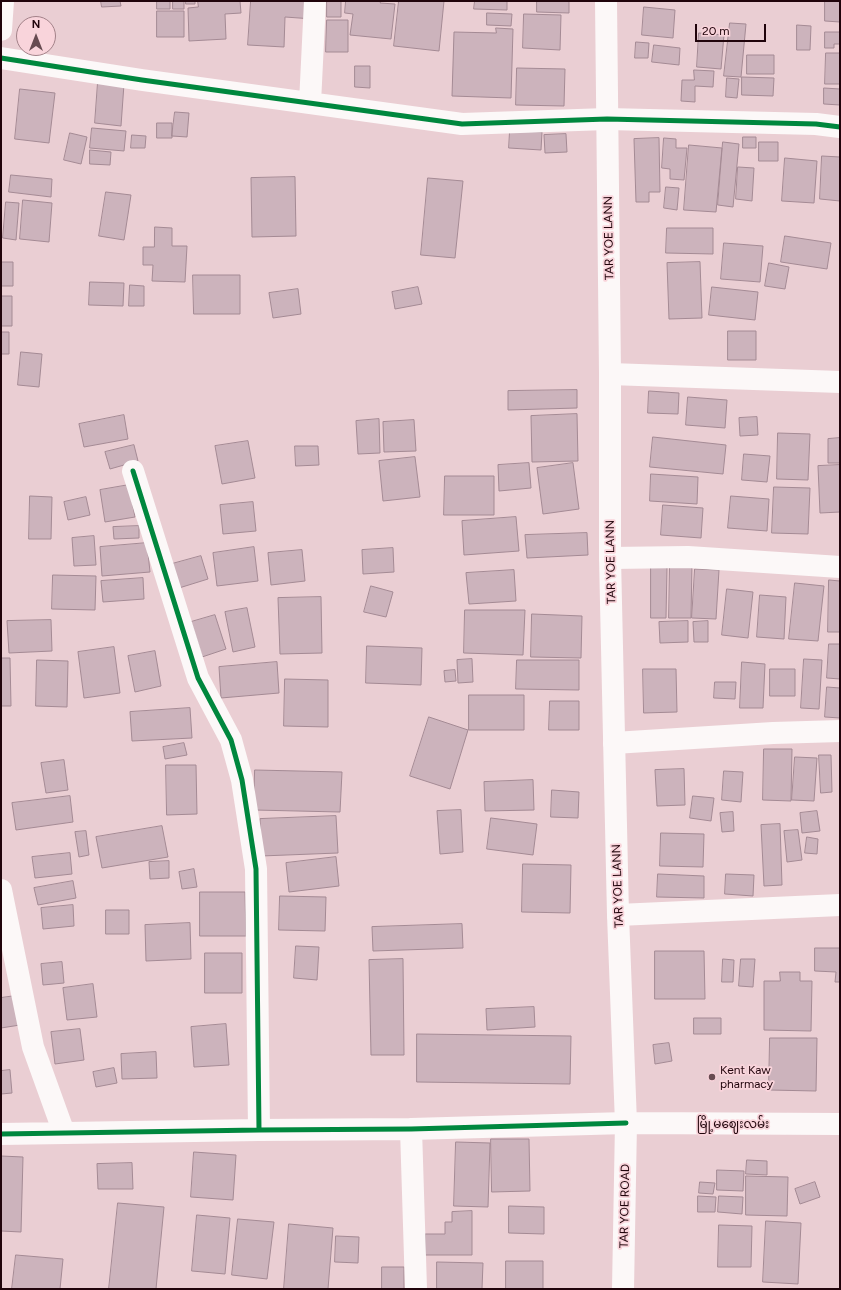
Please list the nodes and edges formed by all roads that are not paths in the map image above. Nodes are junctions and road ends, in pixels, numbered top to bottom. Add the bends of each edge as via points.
1 (3, 1) edge
2 (315, 1) edge
3 (606, 1) edge
4 (1, 30) edge
5 (1, 58) edge
6 (310, 103) junction
7 (607, 119) junction
8 (840, 127) edge
9 (610, 374) junction
10 (840, 382) edge
11 (133, 471) dead end
12 (610, 558) junction
13 (840, 567) edge
14 (840, 731) edge
15 (614, 743) junction
16 (1, 890) edge
17 (840, 905) edge
18 (618, 915) junction
19 (626, 1123) junction
20 (840, 1124) edge
21 (411, 1129) junction
22 (259, 1130) junction
23 (64, 1133) junction
24 (1, 1134) edge
25 (416, 1289) edge
26 (623, 1289) edge

1 - 4 street
2 - 6 street
3 - 7 street, TAR YOE LANN
5 - 6 street
6 - 7 street via 462,124
7 - 8 street via 816,124
7 - 9 street, TAR YOE LANN
9 - 10 street
9 - 12 street, TAR YOE LANN
11 - 22 street via 198,678 231,740 242,780 256,869
12 - 13 street via 688,557
12 - 15 street, TAR YOE LANN
14 - 15 street
15 - 18 street, TAR YOE LANN
16 - 23 street via 33,1047
17 - 18 street
18 - 19 street, TAR YOE LANN
19 - 20 street, မြို့မဈေးလမ်း
19 - 21 street, မြို့မဈေးလမ်း
19 - 26 street, TAR YOE ROAD
21 - 22 street, မြို့မဈေးလမ်း
21 - 25 street
22 - 23 street, မြို့မဈေးလမ်း
23 - 24 street, မြို့မဈေးလမ်း

